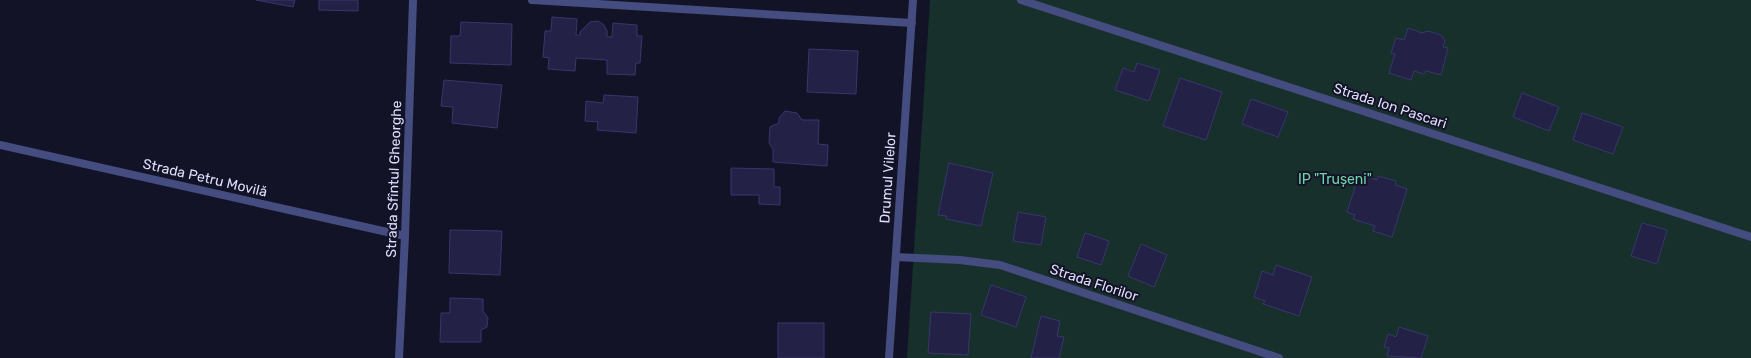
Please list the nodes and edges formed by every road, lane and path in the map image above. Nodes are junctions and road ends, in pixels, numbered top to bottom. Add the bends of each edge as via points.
1 (413, 0) edge
2 (532, 0) edge
3 (913, 0) edge
4 (1021, 0) edge
5 (912, 22) junction
6 (0, 145) edge
7 (405, 236) junction
8 (1751, 237) edge
9 (896, 257) junction
10 (399, 358) edge
11 (889, 358) edge
12 (1279, 358) edge

1 - 7 street, Strada Sfîntul Gheorghe
2 - 5 street
3 - 5 street, Drumul Vilelor
4 - 8 street, Strada Ion Pascari
5 - 9 street, Drumul Vilelor
6 - 7 street, Strada Petru Movilă
7 - 10 street, Strada Sfîntul Gheorghe
9 - 11 street, Drumul Vilelor
9 - 12 street, Strada Florilor via 1000,265

